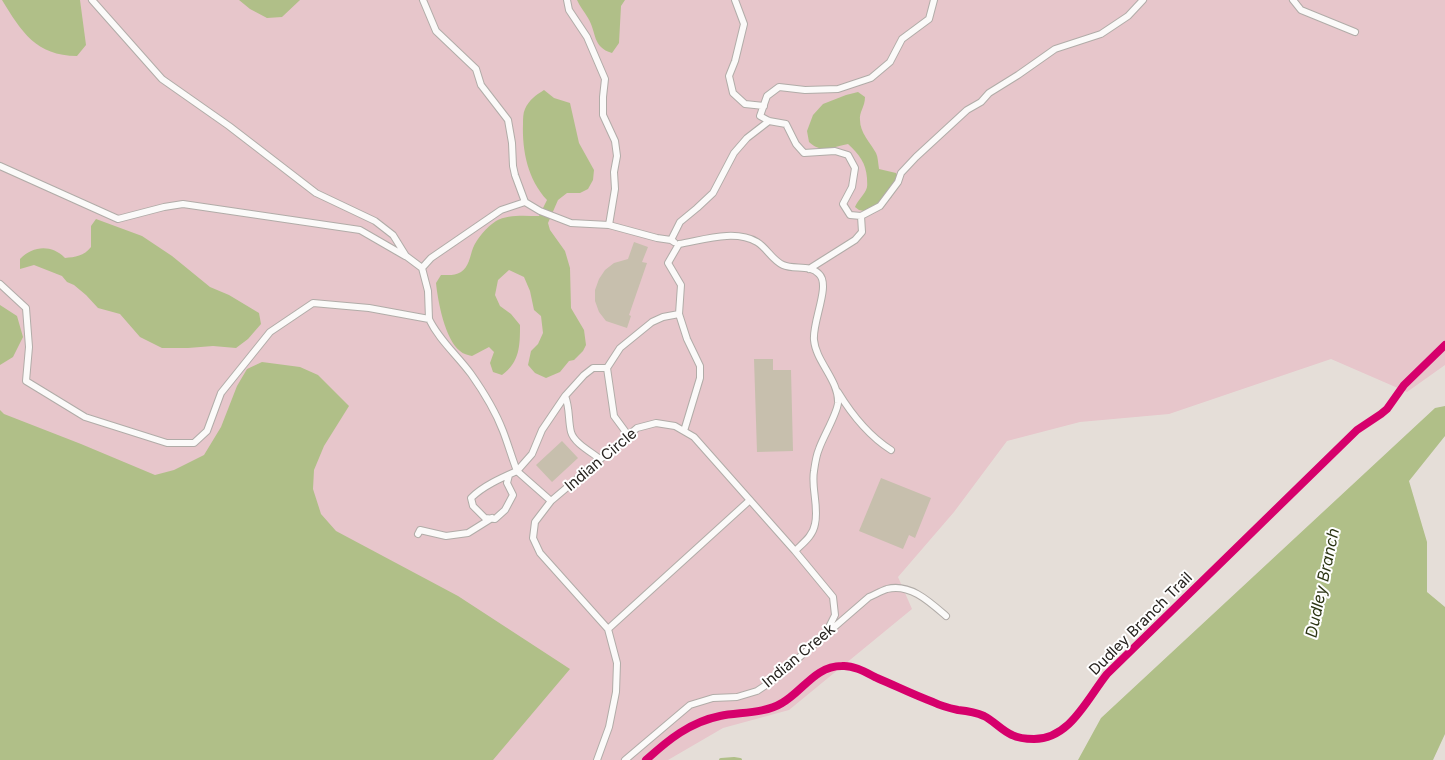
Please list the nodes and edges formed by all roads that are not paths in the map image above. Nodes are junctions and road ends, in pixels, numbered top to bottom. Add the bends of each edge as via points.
1 (92, 0) edge
2 (423, 0) edge
3 (566, 0) edge
4 (735, 0) edge
5 (934, 0) edge
6 (1143, 0) edge
7 (1293, 0) edge
8 (1356, 32) dead end
9 (764, 106) junction
10 (769, 122) junction
11 (0, 166) edge
12 (525, 202) junction
13 (861, 216) junction
14 (609, 225) junction
15 (671, 240) junction
16 (679, 244) junction
17 (406, 256) junction
18 (422, 268) junction
19 (809, 269) junction
20 (0, 284) edge
21 (680, 314) junction
22 (429, 319) junction
23 (607, 368) junction
24 (836, 389) junction
25 (565, 396) junction
26 (684, 431) junction
27 (628, 435) junction
28 (891, 450) dead end
29 (600, 459) junction
30 (517, 471) junction
31 (509, 474) junction
32 (750, 500) junction
33 (551, 502) junction
34 (492, 518) junction
35 (418, 534) dead end
36 (796, 551) junction
37 (946, 616) dead end
38 (608, 629) junction
39 (825, 635) junction
40 (597, 760) edge
41 (625, 760) edge

1 - 17 lane via 162,79 316,193 375,221 393,235
2 - 12 lane via 436,31 476,69 482,85 508,120 514,175
3 - 14 lane via 605,79 603,115 615,141 617,156
4 - 9 lane via 744,24 729,76 732,92 746,104
5 - 9 lane via 930,19 902,38 890,62 871,78 838,89 779,87 767,96
6 - 13 lane via 1128,16 1101,34 1055,49 989,93 916,157 901,173 880,206
7 - 8 lane via 1301,10
9 - 10 lane via 760,116
10 - 13 lane via 786,124 804,153 835,151 848,155 855,168 852,187 844,204 850,215
10 - 15 lane via 747,138 734,153 713,194 680,222
11 - 17 lane via 118,219 183,204 360,230
12 - 14 lane via 570,223
12 - 18 lane via 501,210 430,258
13 - 19 lane via 862,232 855,240
14 - 15 lane
15 - 16 lane
16 - 19 lane via 723,236 745,237 758,243 784,266
16 - 21 lane via 668,263 681,285
17 - 18 lane
18 - 22 lane via 428,291
19 - 24 lane via 819,273 824,281 814,324 814,340
20 - 22 lane via 26,308 29,347 26,381 85,417 167,443 194,443 207,431 221,393 270,332 313,303 370,308
21 - 23 lane via 652,322 620,348
21 - 26 lane via 700,366 700,378
22 - 30 lane via 489,402
23 - 25 lane via 593,368
23 - 27 lane via 614,416
24 - 28 lane via 848,409
24 - 36 lane via 838,404 818,450 813,474 815,524 812,534
25 - 29 lane via 571,434
25 - 30 lane via 542,430 532,454
26 - 27 lane, Indian Circle via 675,426 656,424 637,428
26 - 32 lane, Indian Circle via 694,437
27 - 29 lane, Indian Circle
29 - 33 lane, Indian Circle
30 - 31 lane
30 - 33 lane
31 - 34 lane via 507,483 512,495 505,510
31 - 34 lane via 471,498 473,506 485,518
32 - 36 lane, Indian Circle
32 - 38 lane
33 - 38 lane, Indian Circle via 535,522 532,538 540,553
34 - 35 lane via 468,534 446,536 420,530
36 - 39 lane, Indian Circle via 833,597 835,615
37 - 39 lane, Indian Creek via 927,600 906,589 888,589 869,597
38 - 40 lane, Indian Circle via 617,663 616,692 609,727
39 - 41 lane, Indian Creek via 757,691 690,705

